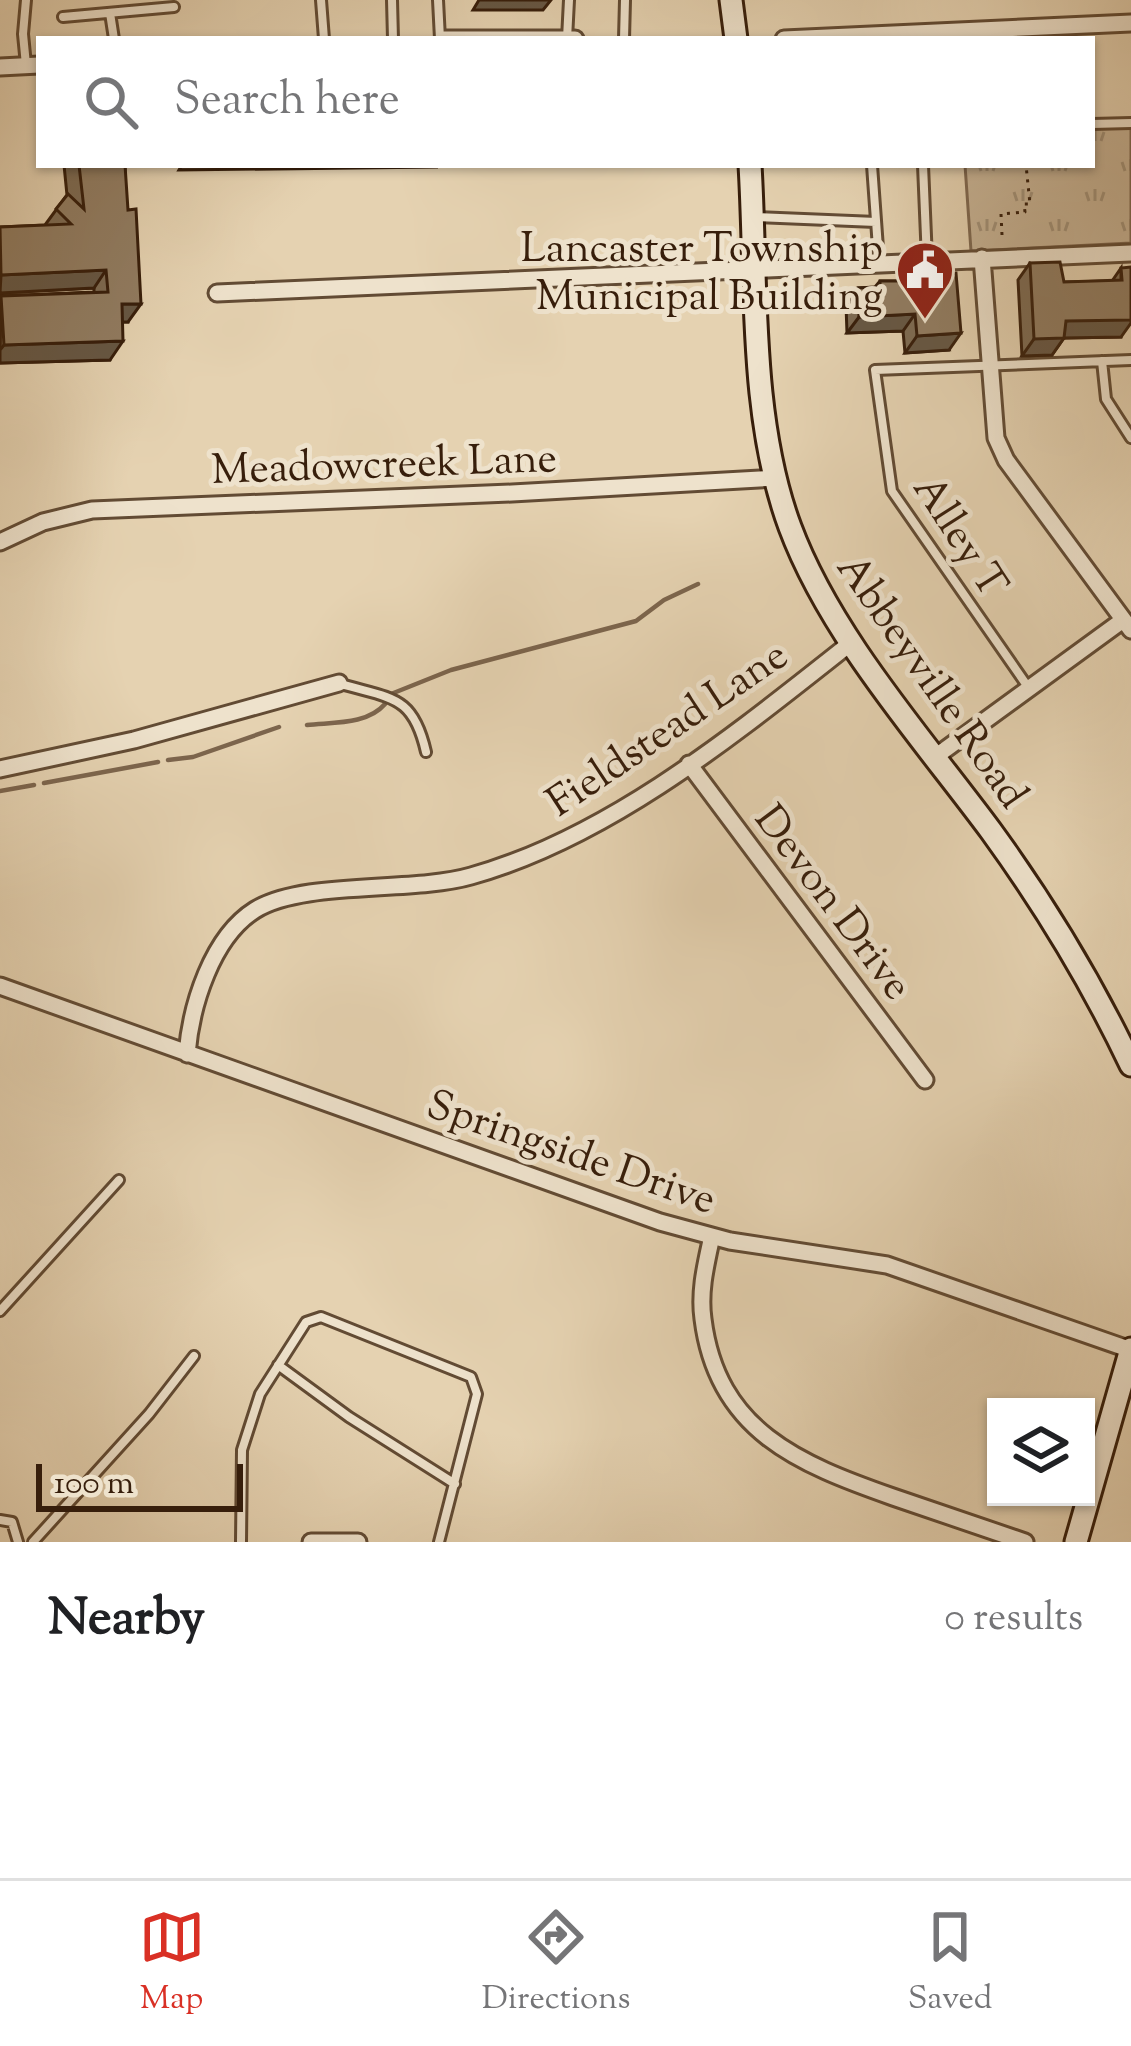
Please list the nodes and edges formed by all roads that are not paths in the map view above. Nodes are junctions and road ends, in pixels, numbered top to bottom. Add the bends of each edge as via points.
1 (26, 0) edge
2 (322, 0) edge
3 (392, 0) edge
4 (438, 0) edge
5 (569, 0) edge
6 (625, 0) edge
7 (731, 0) edge
8 (174, 8) dead end
9 (110, 13) junction
10 (63, 17) dead end
11 (1131, 23) edge
12 (114, 36) edge
13 (324, 36) edge
14 (394, 36) edge
15 (442, 36) edge
16 (571, 36) edge
17 (625, 36) edge
18 (736, 36) edge
19 (849, 36) edge
20 (33, 66) edge
21 (0, 68) edge
22 (1131, 123) edge
23 (1095, 124) edge
24 (749, 168) edge
25 (872, 168) edge
26 (923, 168) edge
27 (753, 217) junction
28 (876, 222) junction
29 (1131, 253) edge
30 (982, 258) junction
31 (927, 261) junction
32 (879, 263) junction
33 (756, 268) junction
34 (217, 293) dead end
35 (1131, 360) edge
36 (1102, 361) junction
37 (989, 367) junction
38 (1131, 438) edge
39 (776, 478) junction
40 (0, 542) edge
41 (1127, 625) edge
42 (852, 642) junction
43 (339, 683) joint
44 (1029, 688) junction
45 (426, 752) dead end
46 (935, 757) junction
47 (689, 764) junction
48 (0, 769) edge
49 (0, 986) edge
50 (187, 1054) junction
51 (1131, 1065) edge
52 (925, 1080) dead end
53 (118, 1180) dead end
54 (712, 1237) junction
55 (0, 1311) edge
56 (1131, 1350) edge
57 (194, 1356) dead end
58 (278, 1365) junction
59 (1124, 1402) edge
60 (455, 1484) junction
61 (0, 1520) edge
62 (18, 1542) edge
63 (32, 1542) edge
64 (241, 1542) edge
65 (311, 1542) edge
66 (353, 1542) edge
67 (439, 1542) edge
68 (1025, 1542) edge
69 (1076, 1542) edge

1 - 20 lane via 23,34
2 - 13 lane
3 - 14 lane
4 - 15 lane
5 - 16 lane
6 - 17 lane
7 - 18 street
8 - 9 lane
9 - 10 lane
9 - 12 lane
11 - 19 street
20 - 21 street
22 - 23 lane
24 - 27 street, Abbeyville Road
25 - 28 lane
26 - 31 lane
27 - 28 lane
27 - 33 street, Abbeyville Road
28 - 32 lane
29 - 30 street
30 - 31 street
30 - 37 street
31 - 32 street
32 - 33 street
33 - 34 street
33 - 39 street, Abbeyville Road
35 - 36 lane, Alley T
36 - 37 lane, Alley T
36 - 38 lane via 1106,399
37 - 41 street via 1006,460
37 - 44 lane, Alley T via 875,370 886,468 892,491
39 - 40 street, Meadowcreek Lane via 92,510
39 - 42 street, Abbeyville Road via 803,559
41 - 44 street
42 - 46 street, Abbeyville Road
42 - 47 street, Fieldstead Lane
43 - 45 lane via 405,705
43 - 48 street
44 - 46 street
46 - 51 street, Abbeyville Road via 1046,912
47 - 50 street, Fieldstead Lane via 592,828 497,869 441,884 290,896 258,908 217,952
47 - 52 street, Devon Drive
49 - 50 street, Springside Drive
50 - 54 street, Springside Drive
53 - 55 lane
54 - 56 street, Springside Drive via 886,1265
54 - 68 street via 702,1296 708,1344 727,1390 757,1429 821,1471
56 - 59 street
57 - 63 lane
58 - 60 lane
58 - 60 lane via 306,1322 321,1317 472,1377 477,1394
58 - 64 lane via 242,1450
59 - 69 street
60 - 67 lane
61 - 62 lane via 12,1522
65 - 66 street

